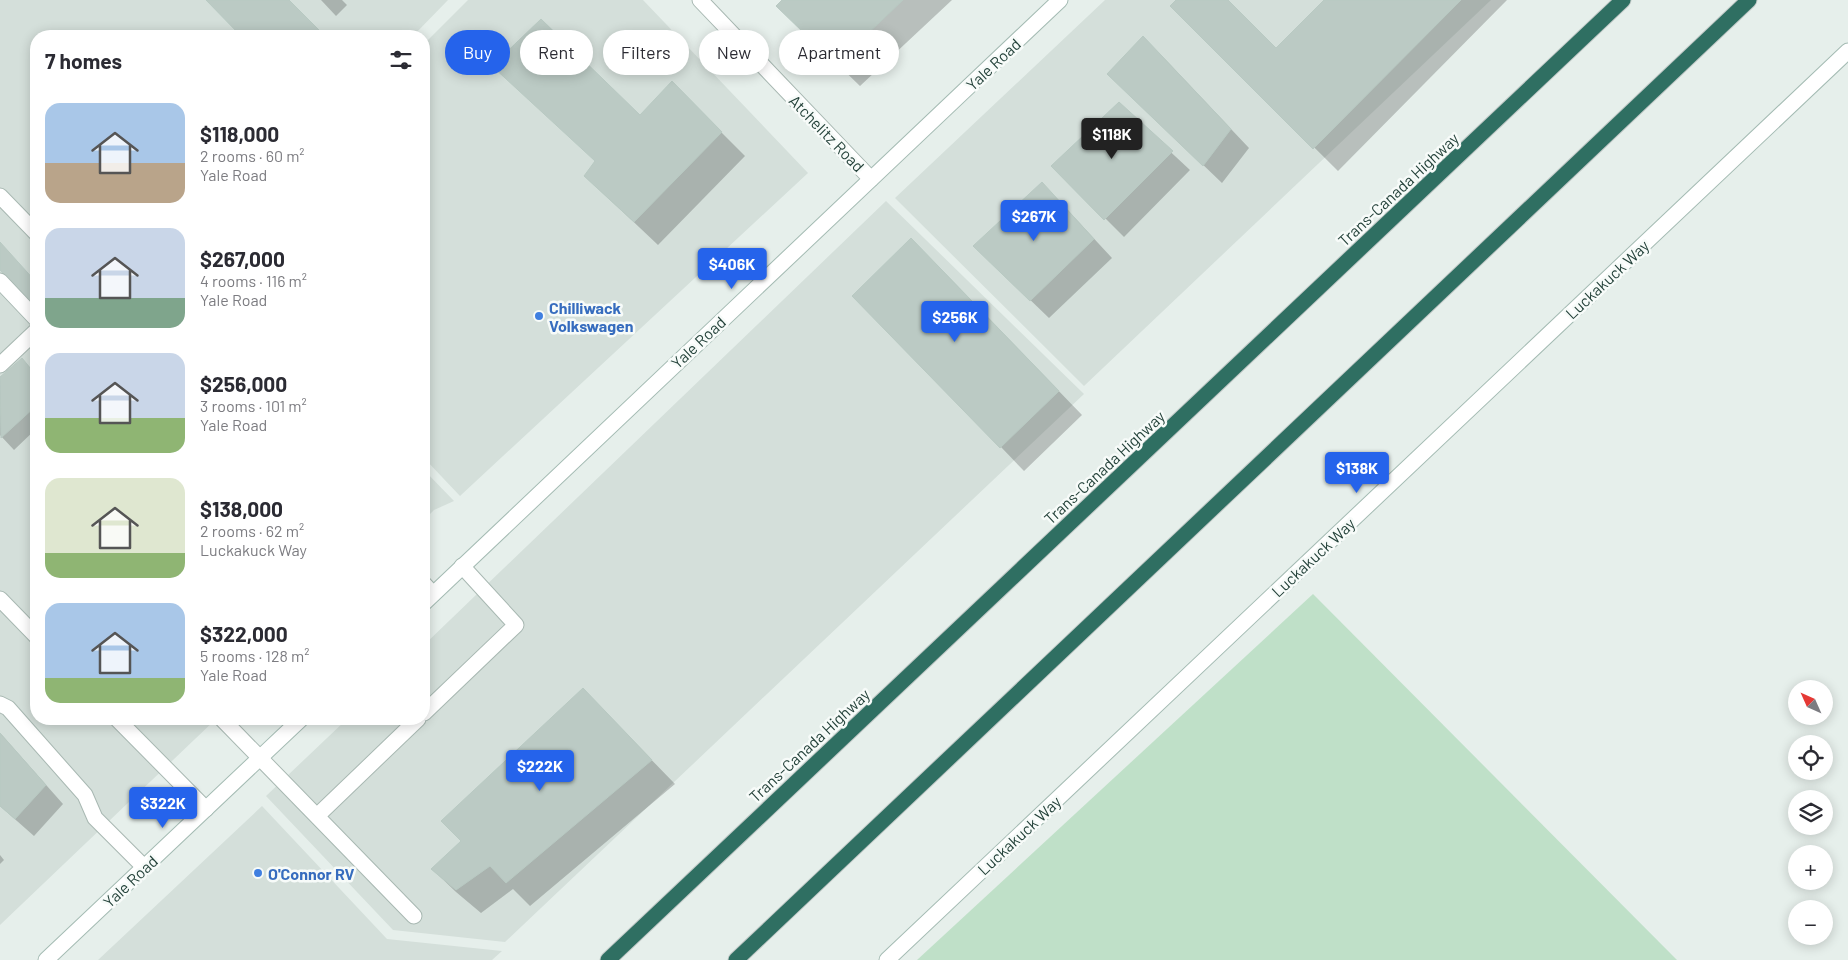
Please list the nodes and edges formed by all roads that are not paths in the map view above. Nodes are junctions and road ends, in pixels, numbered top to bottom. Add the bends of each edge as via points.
1 (700, 0) edge
2 (1060, 0) edge
3 (1623, 0) edge
4 (1749, 0) edge
5 (1848, 51) edge
6 (871, 179) junction
7 (0, 196) edge
8 (30, 227) edge
9 (0, 281) edge
10 (30, 312) edge
11 (30, 337) edge
12 (0, 365) edge
13 (462, 566) junction
14 (430, 591) edge
15 (0, 599) edge
16 (30, 630) edge
17 (0, 704) edge
18 (430, 707) edge
19 (123, 725) edge
20 (228, 725) edge
21 (295, 725) edge
22 (412, 725) edge
23 (260, 757) junction
24 (206, 809) junction
25 (317, 816) junction
26 (144, 868) junction
27 (414, 916) dead end
28 (46, 960) edge
29 (608, 960) edge
30 (736, 960) edge
31 (887, 960) edge

1 - 6 street, Atchelitz Road
2 - 6 street, Yale Road
3 - 29 highway, Trans-Canada Highway
4 - 30 highway
5 - 31 street, Luckakuck Way
6 - 13 street, Yale Road
7 - 8 street
9 - 10 street
11 - 12 street
13 - 14 street, Yale Road
13 - 18 street via 516,625
15 - 16 street
17 - 26 street via 8,708 85,795 95,818
19 - 24 street
20 - 23 street
21 - 23 street, Yale Road
22 - 25 street
23 - 24 street, Yale Road
23 - 25 street
24 - 26 street, Yale Road
25 - 27 street
26 - 28 street, Yale Road

